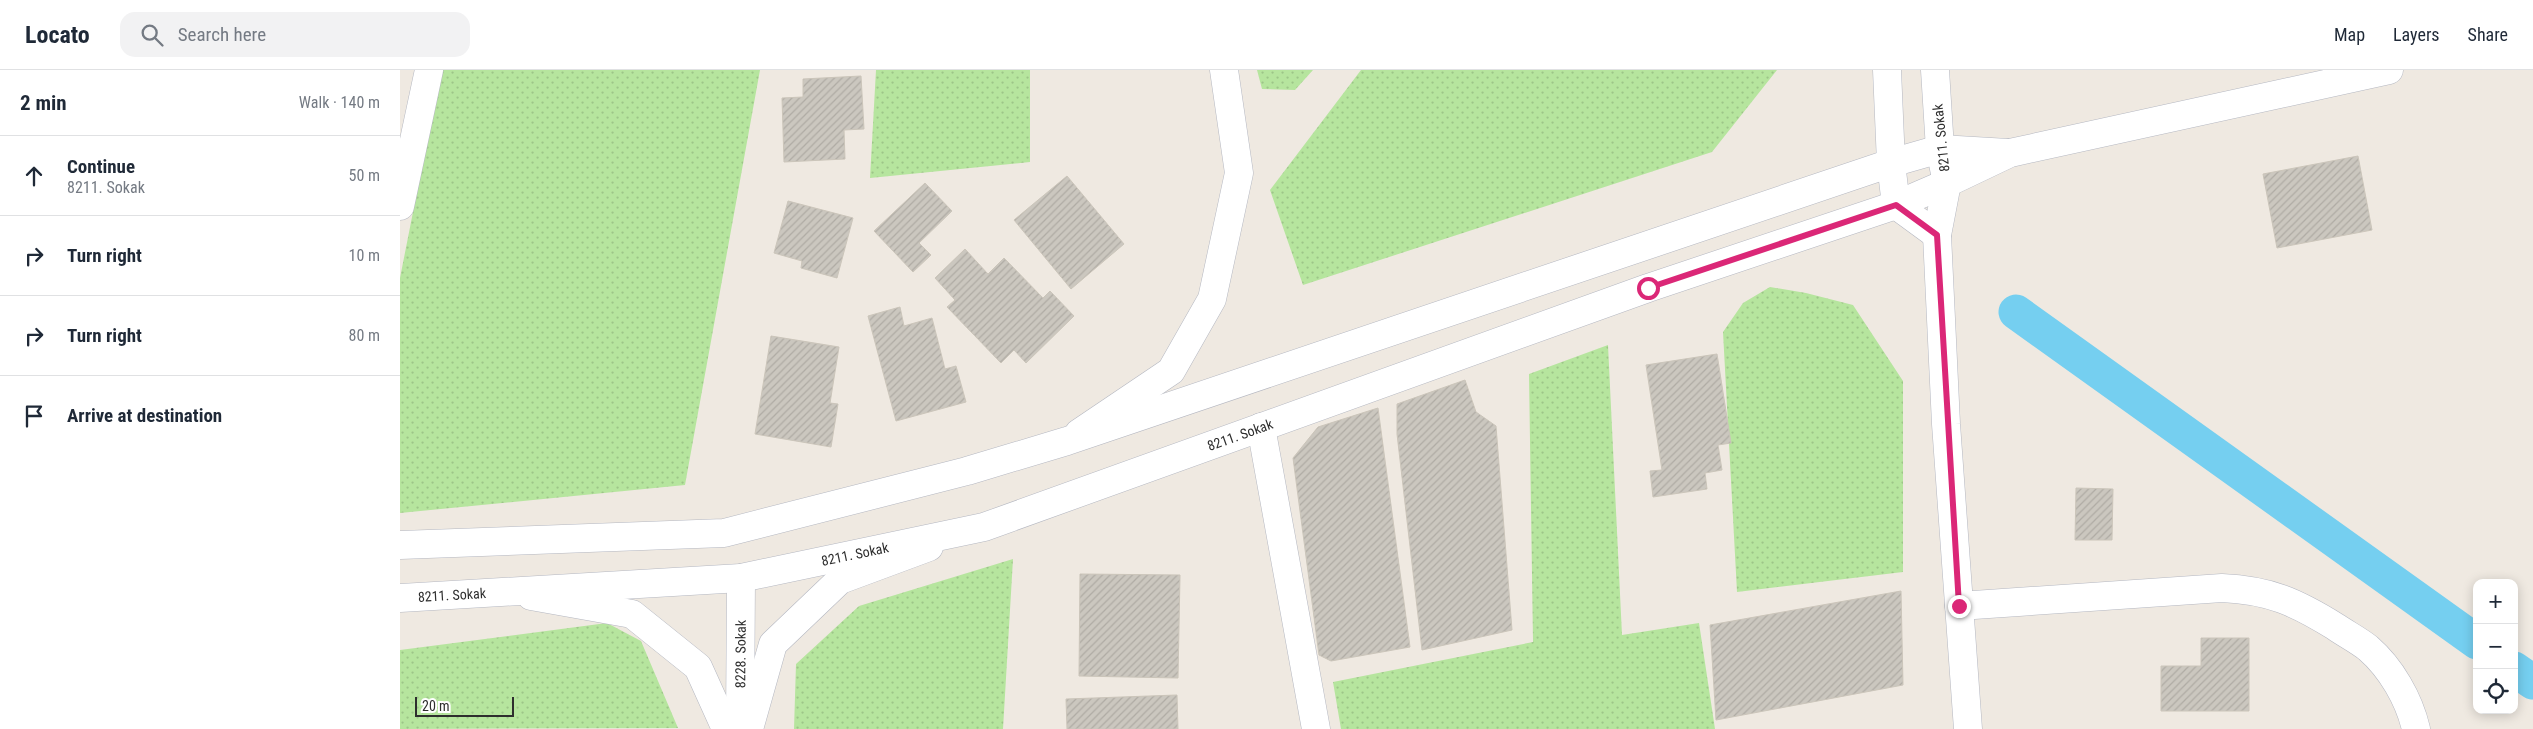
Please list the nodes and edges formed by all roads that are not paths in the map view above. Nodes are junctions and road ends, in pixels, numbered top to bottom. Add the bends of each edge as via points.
1 (429, 70) edge
2 (1224, 70) edge
3 (1887, 70) edge
4 (1935, 70) edge
5 (2389, 70) edge
6 (1940, 149) junction
7 (2010, 153) junction
8 (1891, 163) junction
9 (1947, 183) junction
10 (1896, 205) junction
11 (400, 206) edge
12 (1937, 235) junction
13 (1261, 427) junction
14 (1067, 441) junction
15 (984, 527) junction
16 (400, 545) edge
17 (741, 578) junction
18 (507, 591) junction
19 (400, 598) edge
20 (1959, 606) junction
21 (726, 729) edge
22 (740, 729) edge
23 (749, 729) edge
24 (1316, 729) edge
25 (1968, 729) edge
26 (2416, 729) edge

1 - 11 street
2 - 14 street via 1239,174 1212,299 1170,371
3 - 8 street
4 - 6 street, 8211. Sokak
5 - 7 street
6 - 7 street
6 - 8 street
6 - 9 street, 8211. Sokak
7 - 9 street
8 - 10 street
8 - 14 street
9 - 10 street, 8211. Sokak
9 - 12 street
10 - 12 street
10 - 13 street, 8211. Sokak via 1648,288
12 - 20 street
13 - 15 street, 8211. Sokak
13 - 24 street
14 - 16 street via 967,471 724,532
15 - 17 street, 8211. Sokak
15 - 23 street via 840,580 773,644
17 - 18 street, 8211. Sokak
17 - 22 street, 8228. Sokak
18 - 19 street, 8211. Sokak
18 - 21 street via 632,614 698,667
20 - 25 street
20 - 26 street via 2222,588 2270,594 2304,607 2368,647 2395,681

